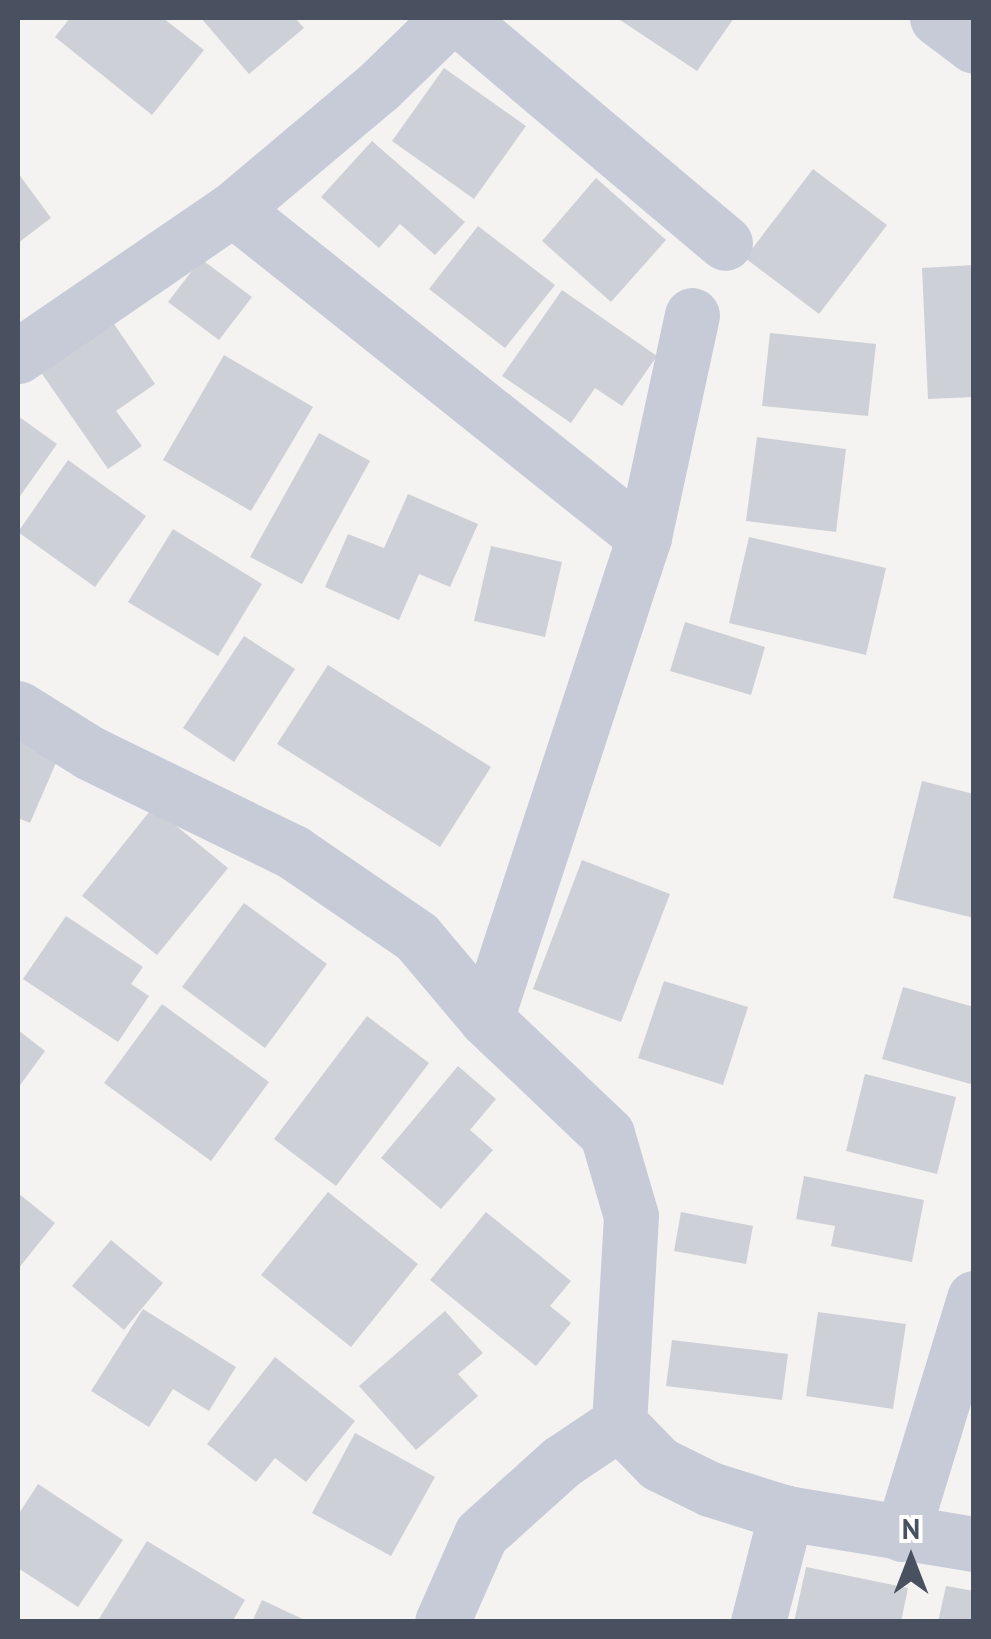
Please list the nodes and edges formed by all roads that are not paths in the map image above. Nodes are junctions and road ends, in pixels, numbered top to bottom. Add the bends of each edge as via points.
1 (449, 18) edge
2 (458, 18) edge
3 (937, 18) edge
4 (974, 46) edge
5 (233, 209) junction
6 (725, 243) dead end
7 (692, 315) dead end
8 (18, 356) edge
9 (644, 537) junction
10 (18, 708) edge
11 (486, 1019) junction
12 (974, 1298) edge
13 (620, 1423) junction
14 (786, 1513) junction
15 (902, 1534) junction
16 (974, 1544) edge
17 (442, 1622) edge
18 (758, 1622) edge

1 - 5 street
2 - 6 street
3 - 4 street
5 - 8 street
5 - 9 street
7 - 9 street
9 - 11 street
10 - 11 street via 90,754 293,852 417,938
11 - 13 street via 607,1134 621,1173 631,1216
12 - 15 street
13 - 14 street via 659,1464 710,1490
13 - 17 street via 560,1462 481,1534
14 - 15 street
14 - 18 street
15 - 16 street

